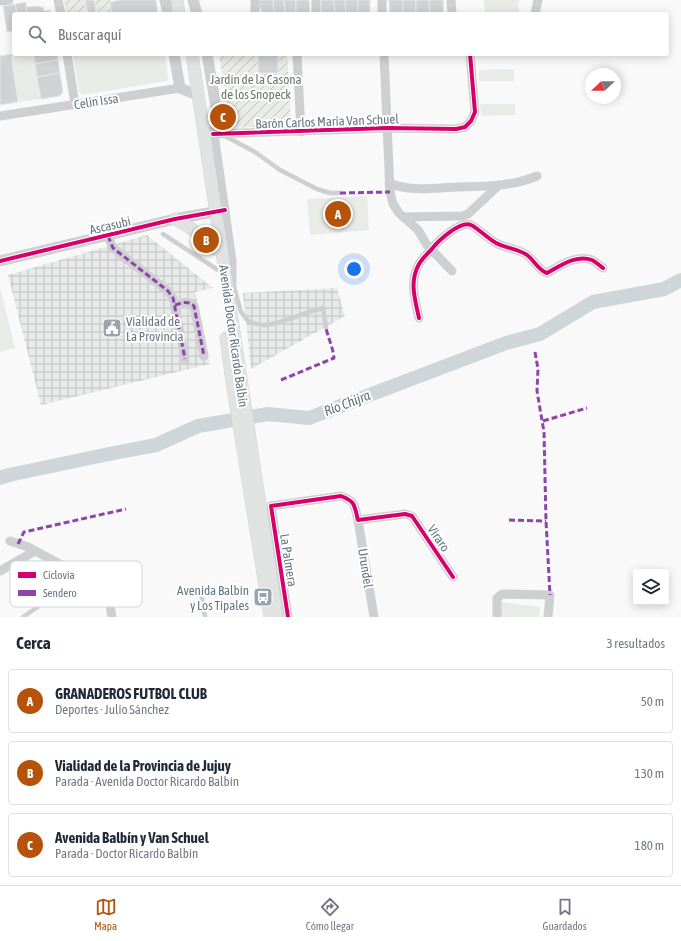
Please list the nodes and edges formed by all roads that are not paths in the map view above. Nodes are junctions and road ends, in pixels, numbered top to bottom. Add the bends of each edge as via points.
1 (9, 0) edge
2 (58, 0) edge
3 (165, 0) edge
4 (177, 0) edge
5 (184, 0) edge
6 (194, 0) edge
7 (254, 0) edge
8 (316, 0) edge
9 (382, 0) edge
10 (451, 0) edge
11 (538, 0) edge
12 (0, 1) edge
13 (61, 12) edge
14 (168, 12) edge
15 (179, 12) edge
16 (186, 12) edge
17 (197, 12) edge
18 (255, 12) edge
19 (316, 12) edge
20 (382, 12) edge
21 (452, 12) edge
22 (535, 12) edge
23 (67, 56) edge
24 (174, 56) edge
25 (186, 56) edge
26 (192, 56) edge
27 (208, 56) edge
28 (297, 56) edge
29 (384, 56) edge
30 (470, 56) edge
31 (180, 88) junction
32 (192, 92) junction
33 (75, 104) junction
34 (0, 116) edge
35 (388, 128) junction
36 (301, 132) junction
37 (216, 134) junction
38 (536, 176) dead end
39 (389, 183) junction
40 (499, 185) junction
41 (340, 193) dead end
42 (217, 211) junction
43 (403, 217) junction
44 (175, 219) junction
45 (465, 220) junction
46 (163, 234) dead end
47 (108, 236) junction
48 (214, 249) junction
49 (431, 250) junction
50 (0, 261) edge
51 (603, 268) dead end
52 (218, 270) junction
53 (452, 271) dead end
54 (231, 275) junction
55 (228, 292) junction
56 (175, 305) junction
57 (419, 318) dead end
58 (326, 328) dead end
59 (204, 356) dead end
60 (185, 359) dead end
61 (236, 381) junction
62 (261, 506) junction
63 (358, 520) junction
64 (10, 541) dead end
65 (35, 551) junction
66 (18, 561) edge
67 (54, 561) edge
68 (10, 566) edge
69 (0, 572) edge
70 (454, 577) dead end
71 (201, 592) dead end
72 (37, 607) edge
73 (110, 607) edge
74 (274, 616) edge
75 (22, 617) edge
76 (112, 617) edge
77 (205, 617) edge
78 (374, 617) edge
79 (497, 617) edge
80 (548, 617) edge

1 - 12 street
2 - 13 street
3 - 14 street
4 - 15 main road
5 - 16 main road
6 - 17 street
7 - 18 street
8 - 19 street
9 - 20 street
10 - 21 street
11 - 22 street
23 - 33 street
24 - 31 street
25 - 32 main road, Avenida Doctor Ricardo Balbín
26 - 42 main road, Avenida Doctor Ricardo Balbín
27 - 37 street via 218,119
28 - 36 street
29 - 35 street
30 - 35 street, Barón Carlos María Van Schuel via 475,112 465,127
31 - 32 street, Celin Issa
31 - 33 street, Celin Issa
32 - 42 main road, Avenida Doctor Ricardo Balbín
33 - 34 street, Celin Issa
35 - 36 street, Barón Carlos María Van Schuel
35 - 39 street
36 - 37 street, Barón Carlos María Van Schuel
37 - 41 lane via 255,152 280,170 317,189
37 - 42 street
38 - 40 street
39 - 40 street via 414,189
39 - 43 street via 393,204
40 - 45 street via 468,214
42 - 44 street, Ascasubi
42 - 48 main road, Avenida Doctor Ricardo Balbín
42 - 54 street via 232,261
42 - 55 main road, Avenida Doctor Ricardo Balbín
43 - 45 street
43 - 49 street via 418,230
44 - 47 street, Ascasubi
44 - 48 main road via 192,228
45 - 49 street via 439,240
45 - 51 street via 497,244 527,254 542,272 547,273 577,258 592,260
46 - 52 lane
47 - 50 street, Ascasubi
47 - 56 street via 112,248 168,291
48 - 52 main road, Avenida Doctor Ricardo Balbín
49 - 53 street
49 - 57 street via 419,264 414,279 413,290
52 - 61 main road, Avenida Doctor Ricardo Balbín
54 - 55 street
54 - 58 lane via 241,312 249,322 264,325 323,308
55 - 61 main road, Avenida Doctor Ricardo Balbín
56 - 59 street via 187,302 194,306
56 - 60 street
61 - 62 main road, Avenida Doctor Ricardo Balbín
62 - 63 street, Urundel via 341,496 354,504
62 - 74 main road, Avenida Doctor Ricardo Balbín
63 - 70 street, Viraro via 405,514 412,516
63 - 78 street, Urundel
64 - 65 street
65 - 66 street
65 - 67 street
68 - 69 street
71 - 77 lane
72 - 75 lane
73 - 76 street
79 - 80 street via 497,598 502,594 550,595

